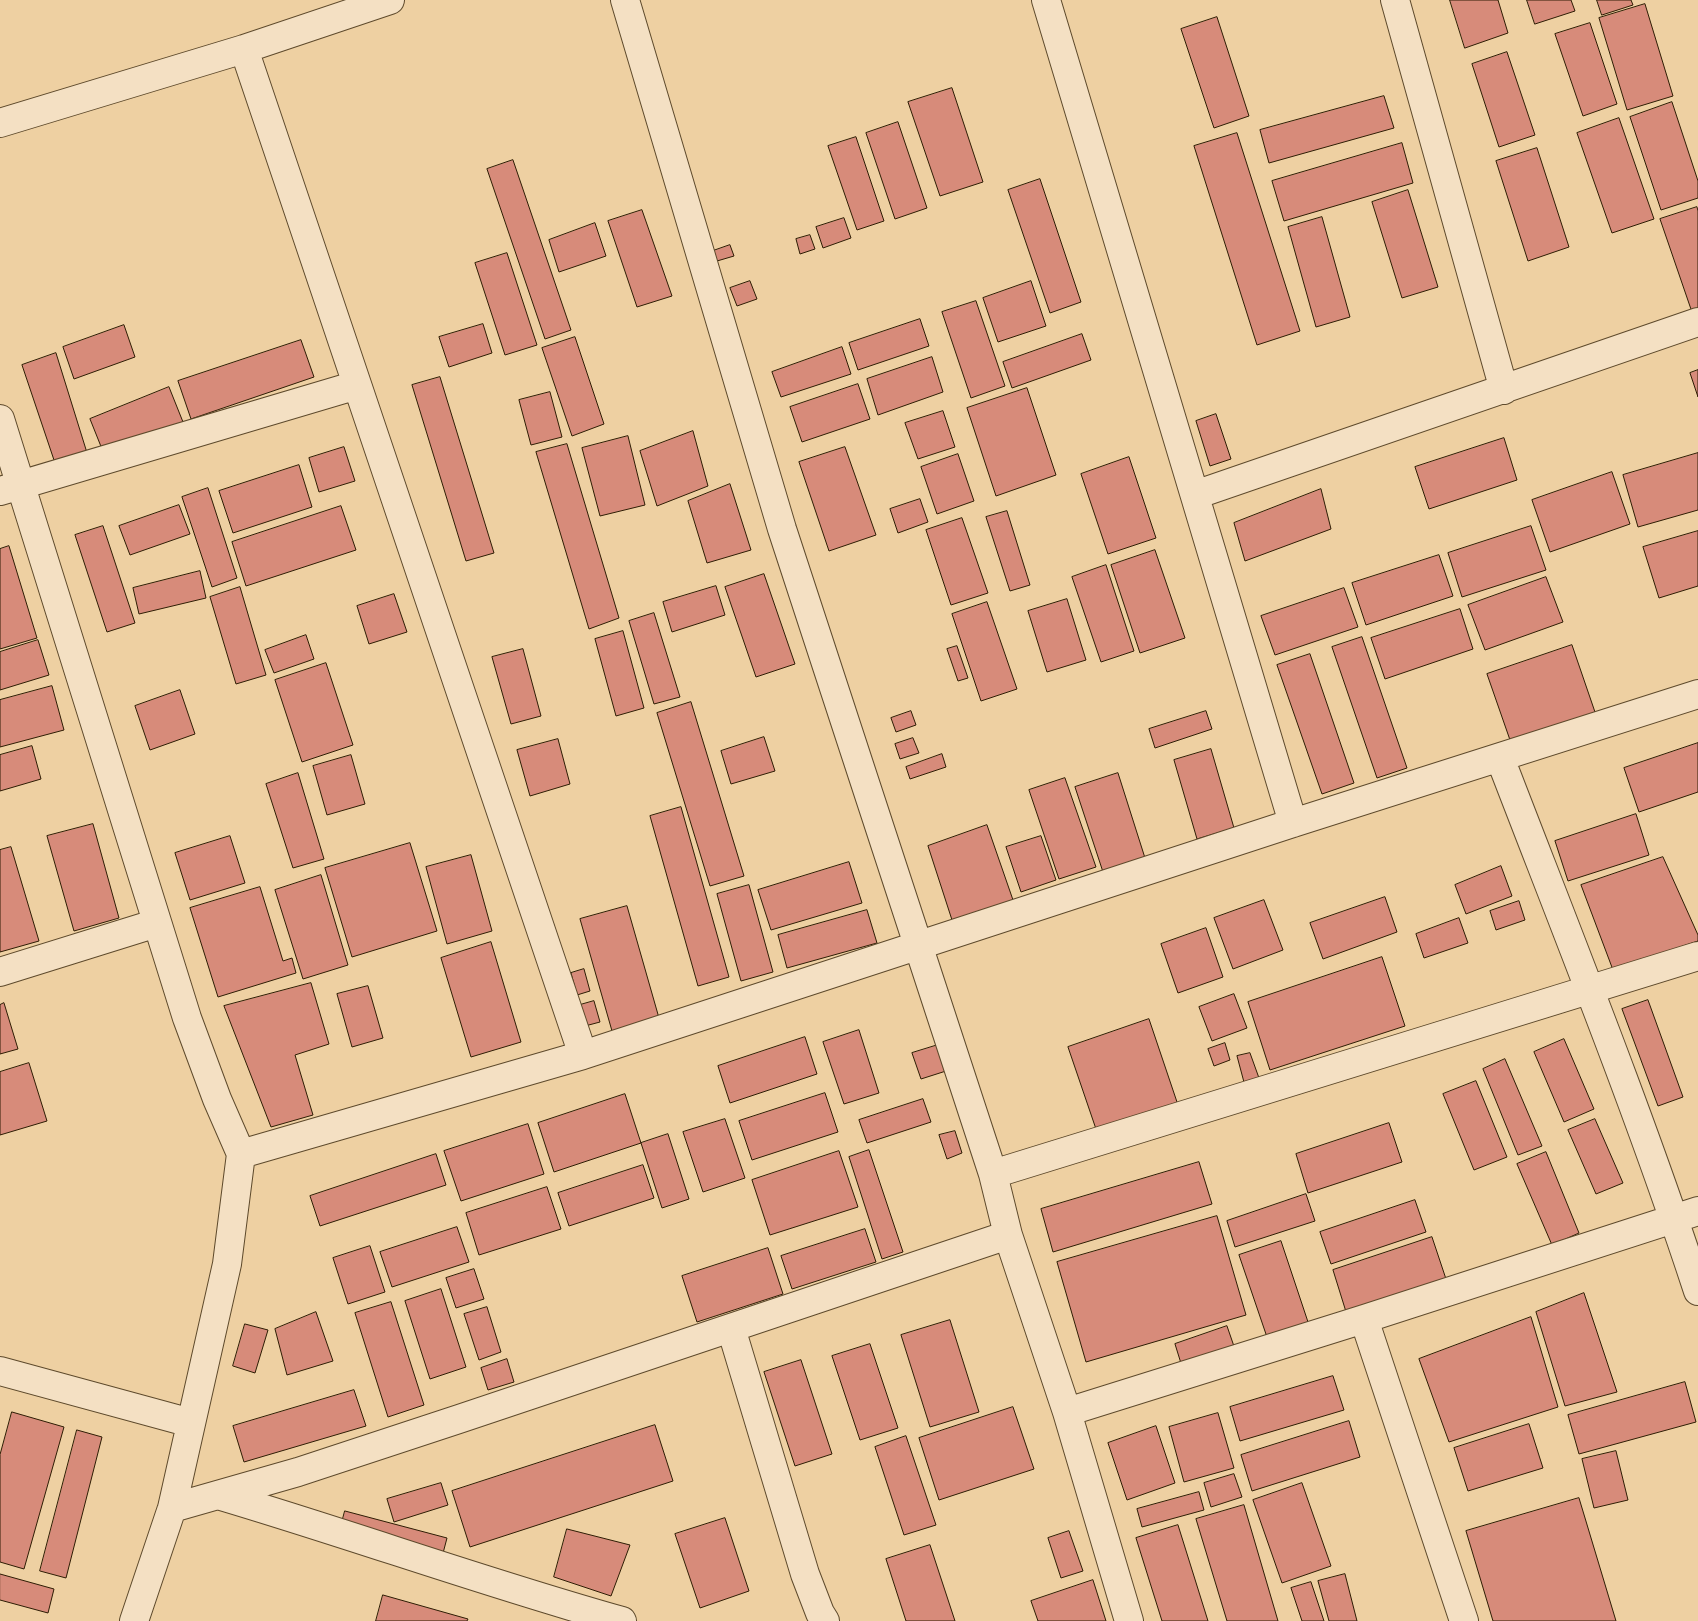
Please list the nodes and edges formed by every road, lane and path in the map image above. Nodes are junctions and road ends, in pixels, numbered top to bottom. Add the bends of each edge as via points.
1 (390, 0) edge
2 (625, 0) edge
3 (1046, 0) edge
4 (1394, 0) edge
5 (244, 49) junction
6 (0, 123) edge
7 (1698, 322) edge
8 (357, 385) junction
9 (1504, 390) junction
10 (0, 419) edge
11 (11, 487) edge
12 (1196, 495) junction
13 (1698, 694) edge
14 (1500, 758) junction
15 (1294, 824) junction
16 (158, 923) junction
17 (919, 946) junction
18 (1698, 956) edge
19 (0, 972) edge
20 (1589, 990) junction
21 (583, 1055) junction
22 (241, 1154) junction
23 (993, 1174) junction
24 (1686, 1214) edge
25 (1008, 1235) junction
26 (1698, 1290) edge
27 (1364, 1320) junction
28 (731, 1328) junction
29 (0, 1371) edge
30 (1067, 1412) junction
31 (191, 1423) junction
32 (218, 1495) junction
33 (172, 1508) junction
34 (134, 1621) edge
35 (622, 1621) edge
36 (825, 1621) edge
37 (1129, 1621) edge
38 (1464, 1621) edge

1 - 5 street
2 - 17 street via 782,529
3 - 12 street
4 - 9 street
5 - 6 street
5 - 8 street
7 - 9 street
8 - 11 street
8 - 21 street
9 - 12 street
10 - 11 street
11 - 16 street
12 - 15 street
13 - 14 street
14 - 15 street
14 - 20 street
15 - 17 street
16 - 19 street
16 - 22 street via 187,1018
17 - 21 street
17 - 23 street
18 - 20 street
20 - 23 street
20 - 24 street
21 - 22 street
22 - 31 street via 227,1264
23 - 25 street
24 - 26 street
24 - 27 street
25 - 28 street
25 - 30 street
27 - 30 street
27 - 38 street
28 - 32 street
28 - 36 street via 805,1574
29 - 31 street
30 - 37 street
31 - 33 street
32 - 33 street
32 - 35 street
33 - 34 street

